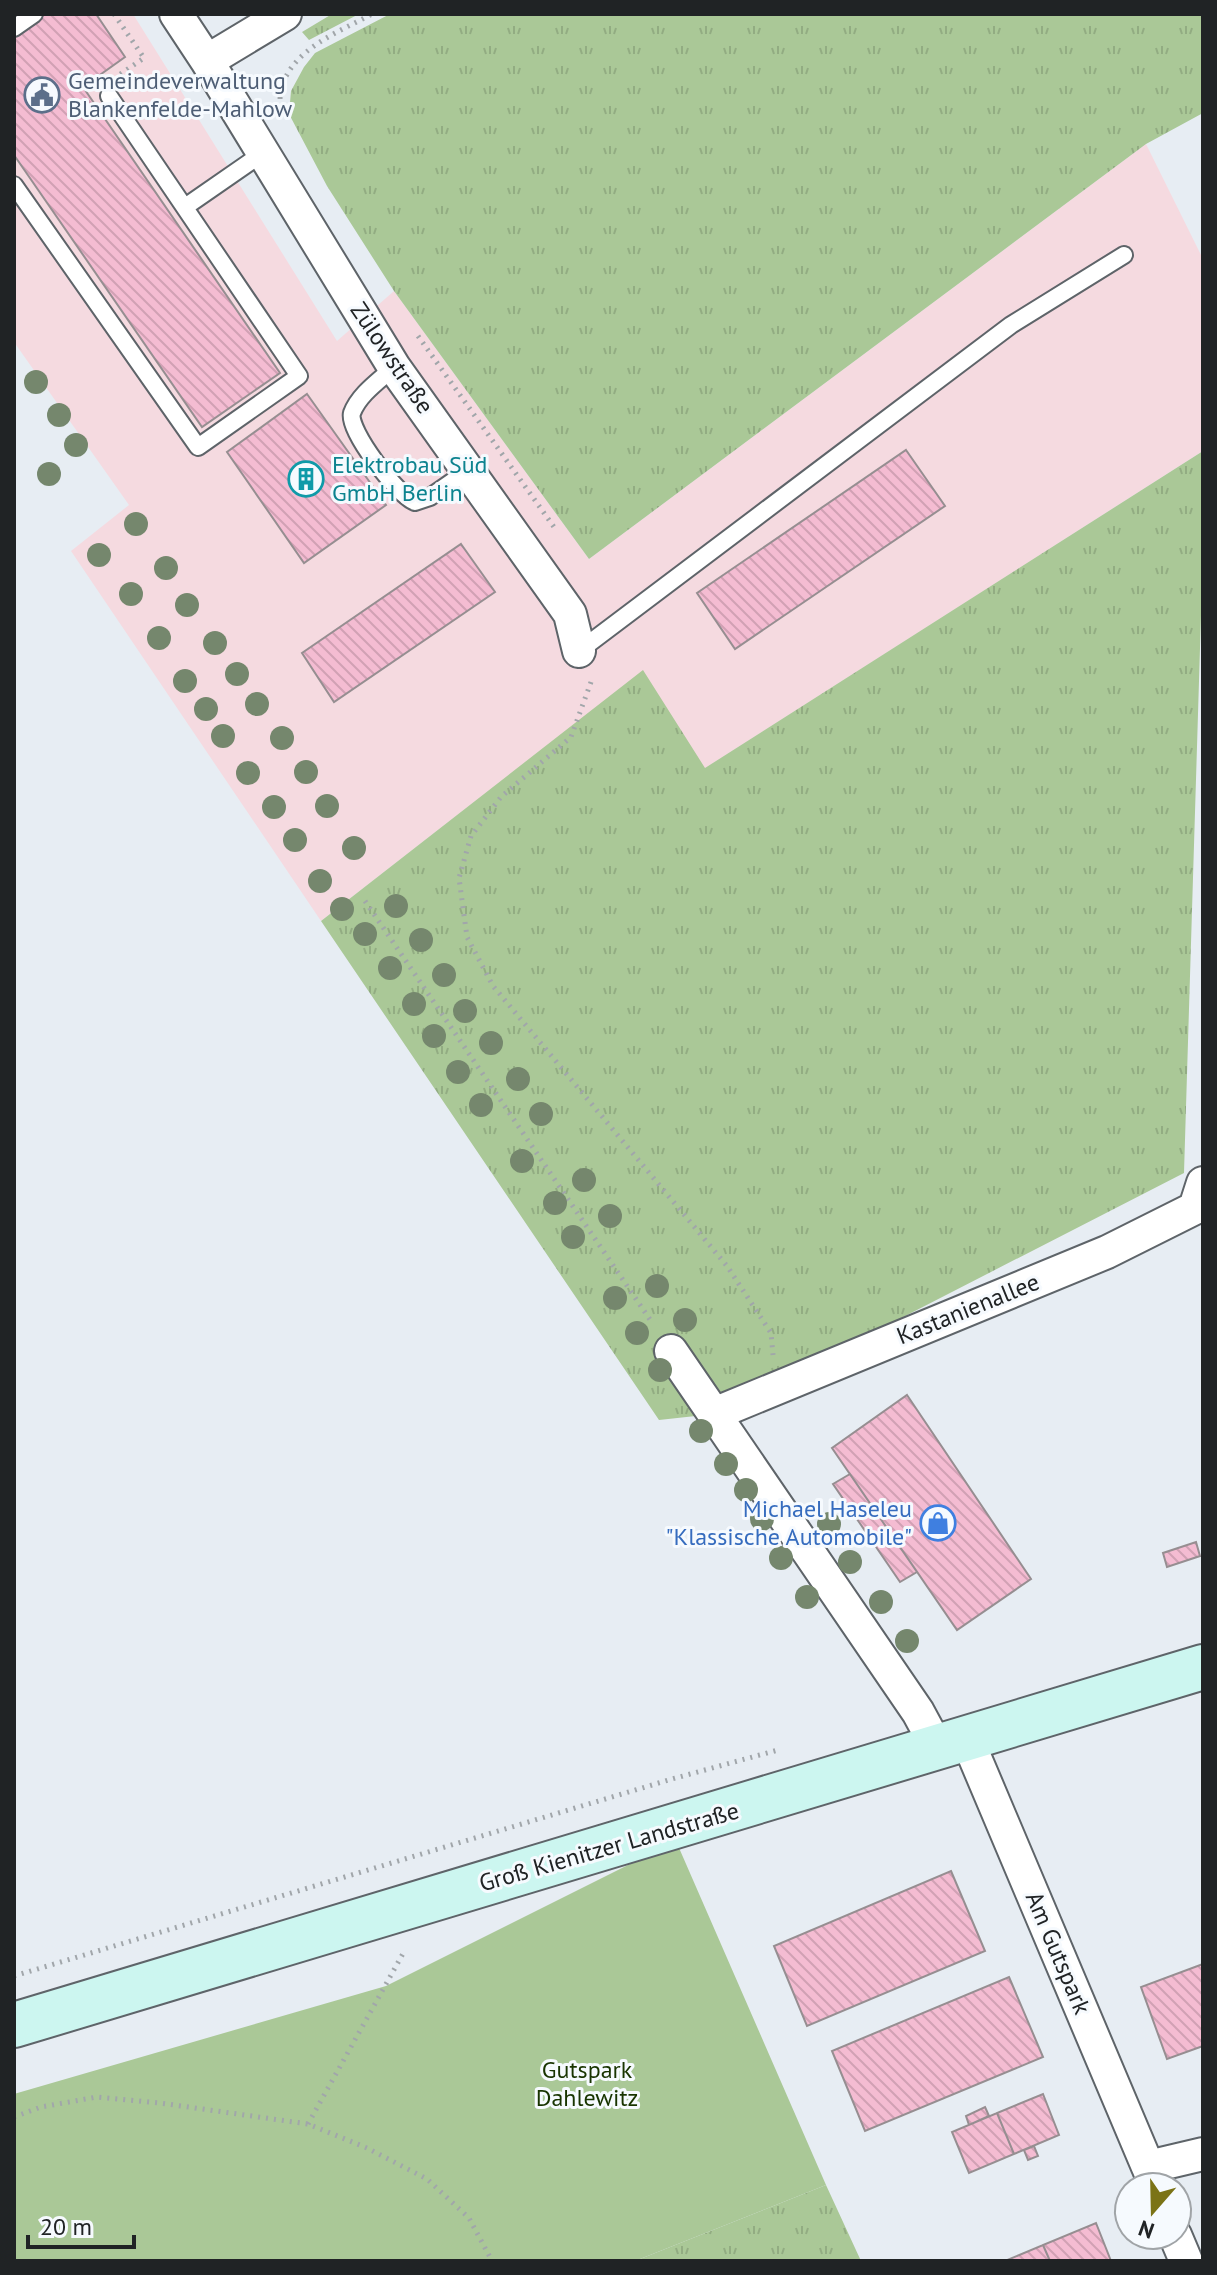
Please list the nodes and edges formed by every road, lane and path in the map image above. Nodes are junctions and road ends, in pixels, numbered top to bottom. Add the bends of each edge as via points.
1 (34, 14) edge
2 (114, 14) edge
3 (176, 14) edge
4 (285, 14) edge
5 (372, 14) edge
6 (14, 28) edge
7 (207, 61) junction
8 (109, 96) joint
9 (280, 120) dead end
10 (263, 153) junction
11 (14, 185) edge
12 (185, 207) junction
13 (1124, 255) dead end
14 (417, 335) dead end
15 (394, 367) junction
16 (469, 470) junction
17 (557, 532) dead end
18 (579, 651) junction
19 (365, 901) dead end
20 (1203, 1183) edge
21 (671, 1351) joint
22 (776, 1388) junction
23 (714, 1414) junction
24 (1203, 1667) edge
25 (953, 1744) junction
26 (791, 1746) dead end
27 (431, 1899) junction
28 (14, 1976) edge
29 (14, 2025) edge
30 (14, 2117) edge
31 (308, 2124) junction
32 (1203, 2154) edge
33 (1149, 2171) edge
34 (1165, 2171) edge
35 (492, 2261) edge

1 - 6 lane
2 - 8 path via 144,58 103,85
3 - 7 street, Zülowstraße
4 - 7 street
5 - 9 path via 311,47 290,71 281,90
7 - 10 street, Zülowstraße
8 - 12 lane
10 - 12 lane
10 - 15 street, Zülowstraße
11 - 12 lane via 198,447 299,376
13 - 18 lane via 1011,325
14 - 17 path
15 - 16 street, Zülowstraße
15 - 16 lane via 352,413 352,425 365,445 401,494 415,502
16 - 18 street, Zülowstraße via 570,614
18 - 22 path via 592,683 571,737 501,797 471,836 459,878 467,937 493,986 727,1266 771,1333
19 - 21 path
20 - 22 street, Kastanienallee via 1195,1208 1107,1252
21 - 23 street
22 - 23 street, Kastanienallee
23 - 25 street via 918,1712
24 - 25 main road, Groß Kienitzer Landstraße
25 - 27 main road, Groß Kienitzer Landstraße
25 - 33 street, Am Gutspark
26 - 28 path
27 - 29 main road, Groß Kienitzer Landstraße
27 - 31 path
30 - 31 path via 97,2097
31 - 35 path via 427,2179 469,2218
32 - 34 street, Am Gutspark

